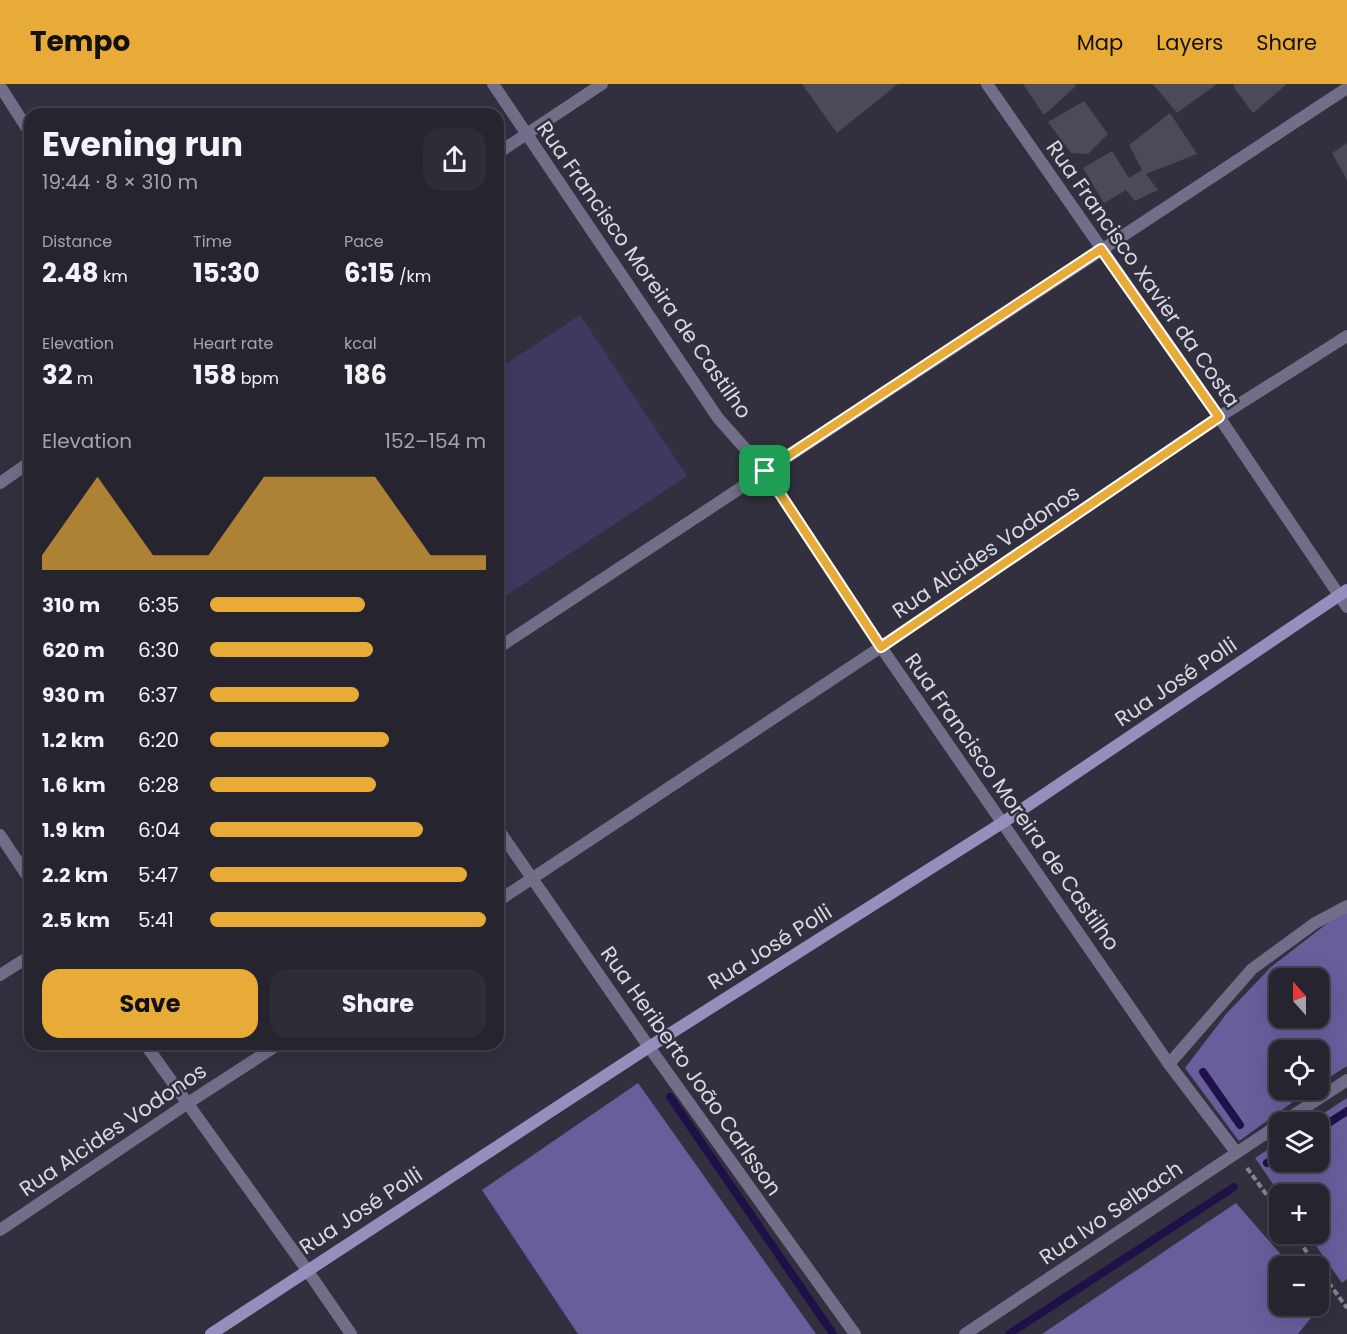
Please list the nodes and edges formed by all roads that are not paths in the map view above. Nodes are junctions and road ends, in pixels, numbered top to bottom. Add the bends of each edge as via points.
1 (493, 84) edge
2 (602, 84) edge
3 (987, 84) edge
4 (0, 86) edge
5 (1347, 88) edge
6 (24, 123) edge
7 (526, 134) junction
8 (504, 149) edge
9 (1101, 249) junction
10 (1347, 336) edge
11 (1219, 417) junction
12 (24, 466) edge
13 (765, 471) junction
14 (0, 483) edge
15 (1343, 593) edge
16 (1347, 607) edge
17 (504, 644) edge
18 (881, 647) junction
19 (1002, 823) junction
20 (0, 835) edge
21 (504, 839) edge
22 (24, 871) edge
23 (532, 879) junction
24 (504, 897) edge
25 (1347, 906) edge
26 (24, 960) edge
27 (0, 975) edge
28 (649, 1047) junction
29 (150, 1050) edge
30 (270, 1050) edge
31 (1170, 1064) junction
32 (1347, 1080) edge
33 (188, 1103) junction
34 (1298, 1112) edge
35 (1269, 1131) edge
36 (1236, 1152) junction
37 (0, 1230) edge
38 (307, 1270) junction
39 (211, 1334) edge
40 (351, 1334) edge
41 (855, 1334) edge
42 (965, 1334) edge

1 - 7 street, Rua Francisco Moreira de Castilho
2 - 7 street
3 - 9 street, Rua Francisco Xavier da Costa
4 - 6 street
5 - 9 street
7 - 8 street
7 - 13 street, Rua Francisco Moreira de Castilho via 718,418
9 - 11 street, Rua Francisco Xavier da Costa
9 - 13 street
10 - 11 street, Rua Alcides Vodonos
11 - 15 street, Rua Francisco Xavier da Costa
11 - 18 street, Rua Alcides Vodonos
12 - 14 street
13 - 17 street
13 - 18 street, Rua Francisco Moreira de Castilho
15 - 16 street, Rua Francisco Xavier da Costa
15 - 19 street, Rua José Polli
18 - 19 street, Rua Francisco Moreira de Castilho
18 - 23 street, Rua Alcides Vodonos
19 - 28 street, Rua José Polli
19 - 31 street, Rua Francisco Moreira de Castilho
20 - 22 street
21 - 23 street, Rua Heriberto João Carlsson
23 - 24 street, Rua Alcides Vodonos
23 - 28 street, Rua Heriberto João Carlsson
25 - 31 street via 1315,923 1252,969
26 - 27 street
28 - 38 street, Rua José Polli
28 - 41 street, Rua Heriberto João Carlsson
29 - 33 street
30 - 33 street, Rua Alcides Vodonos
31 - 36 street, Rua Francisco Moreira de Castilho
32 - 34 street, Rua Ivo Selbach
33 - 37 street, Rua Alcides Vodonos
33 - 38 street
35 - 36 street, Rua Ivo Selbach
36 - 42 street, Rua Ivo Selbach
38 - 39 street, Rua José Polli
38 - 40 street

